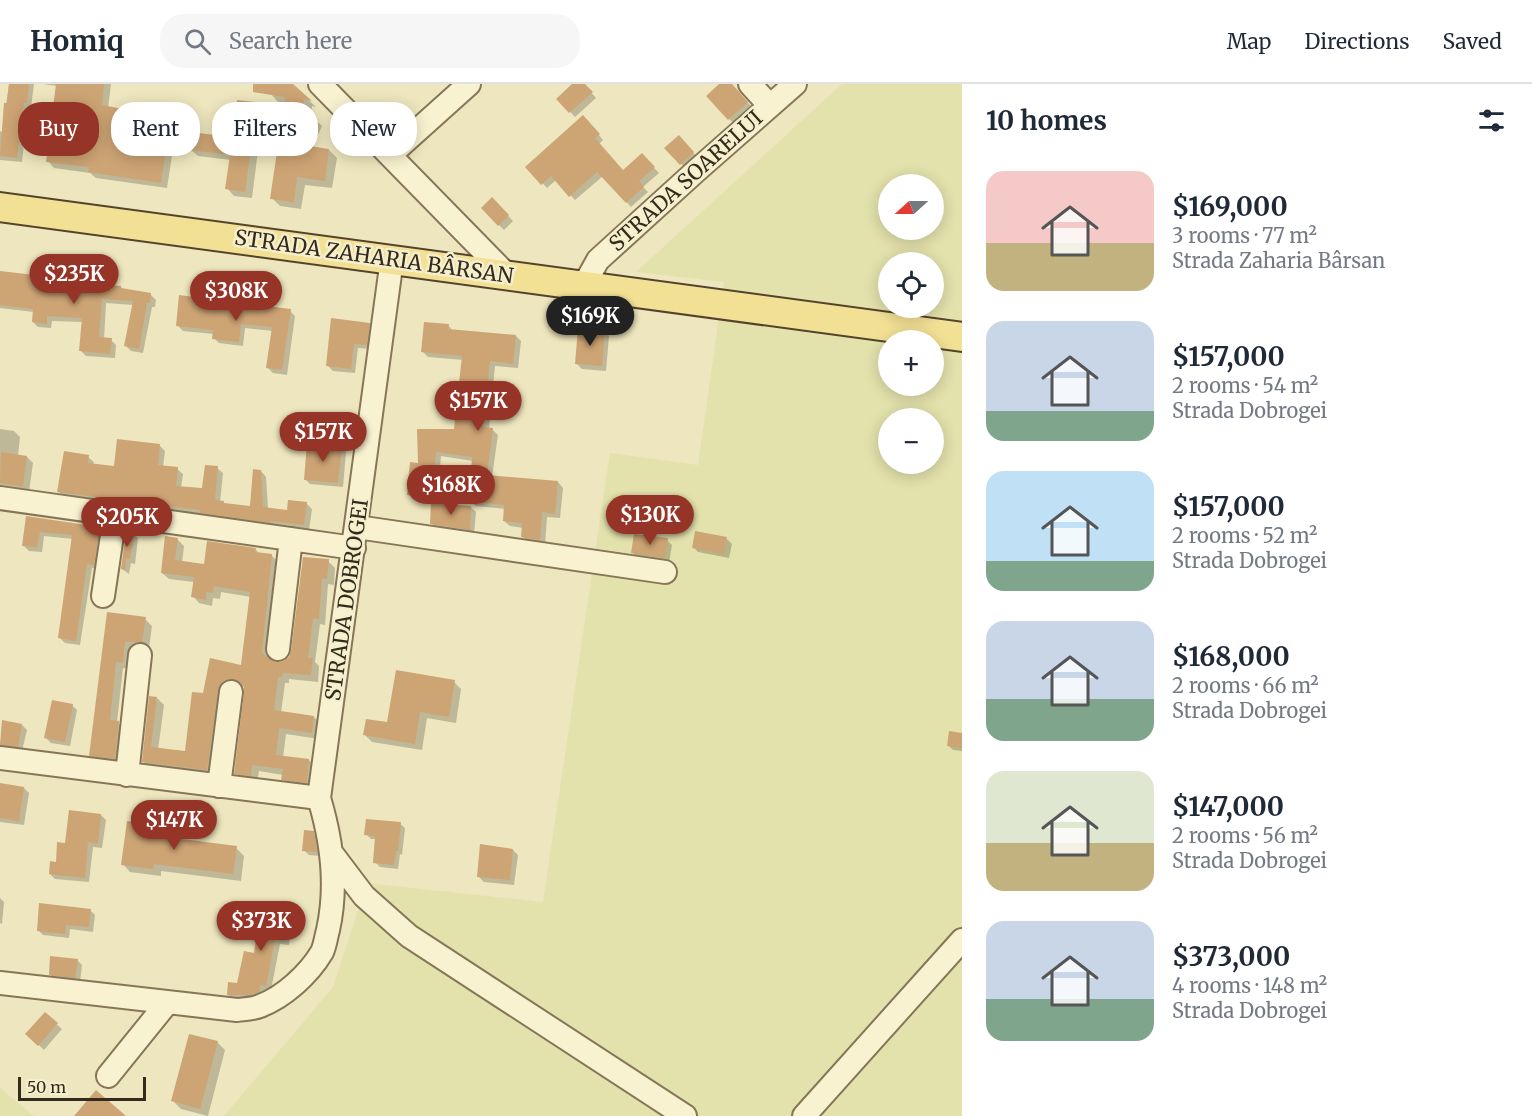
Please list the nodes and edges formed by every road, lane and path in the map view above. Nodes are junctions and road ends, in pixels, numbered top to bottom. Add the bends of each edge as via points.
1 (320, 84) edge
2 (469, 84) edge
3 (750, 84) edge
4 (795, 84) edge
5 (338, 102) edge
6 (771, 106) junction
7 (417, 131) edge
8 (391, 156) edge
9 (0, 207) edge
10 (392, 259) junction
11 (506, 274) junction
12 (584, 285) junction
13 (962, 337) edge
14 (0, 498) edge
15 (115, 515) junction
16 (355, 538) junction
17 (291, 539) junction
18 (665, 572) dead end
19 (103, 596) dead end
20 (278, 649) dead end
21 (140, 655) dead end
22 (231, 692) dead end
23 (0, 758) edge
24 (127, 775) junction
25 (219, 786) junction
26 (320, 798) junction
27 (333, 855) junction
28 (962, 940) edge
29 (0, 983) edge
30 (167, 1003) junction
31 (108, 1076) dead end
32 (686, 1116) edge
33 (804, 1116) edge

1 - 5 street
2 - 7 street
3 - 6 street
4 - 6 street, STRADA SOARELUI
6 - 12 street, STRADA SOARELUI via 598,260
8 - 11 street
9 - 10 main road, STRADA ZAHARIA BÂRSAN
10 - 11 main road, STRADA ZAHARIA BÂRSAN
10 - 16 street, STRADA DOBROGEI
11 - 12 main road, STRADA ZAHARIA BÂRSAN
12 - 13 main road, STRADA ZAHARIA BÂRSAN
14 - 15 street
15 - 17 street
15 - 19 street
16 - 17 street
16 - 18 street
16 - 26 street, STRADA DOBROGEI
17 - 20 street
21 - 24 street
22 - 25 street
23 - 24 street
24 - 25 street
25 - 26 street
26 - 27 street, STRADA DOBROGEI
27 - 30 street, STRADA DOBROGEI via 330,920 323,951 304,976 259,1006 237,1010
27 - 32 street via 364,896 409,936
28 - 33 street
29 - 30 street, STRADA DOBROGEI
30 - 31 street

